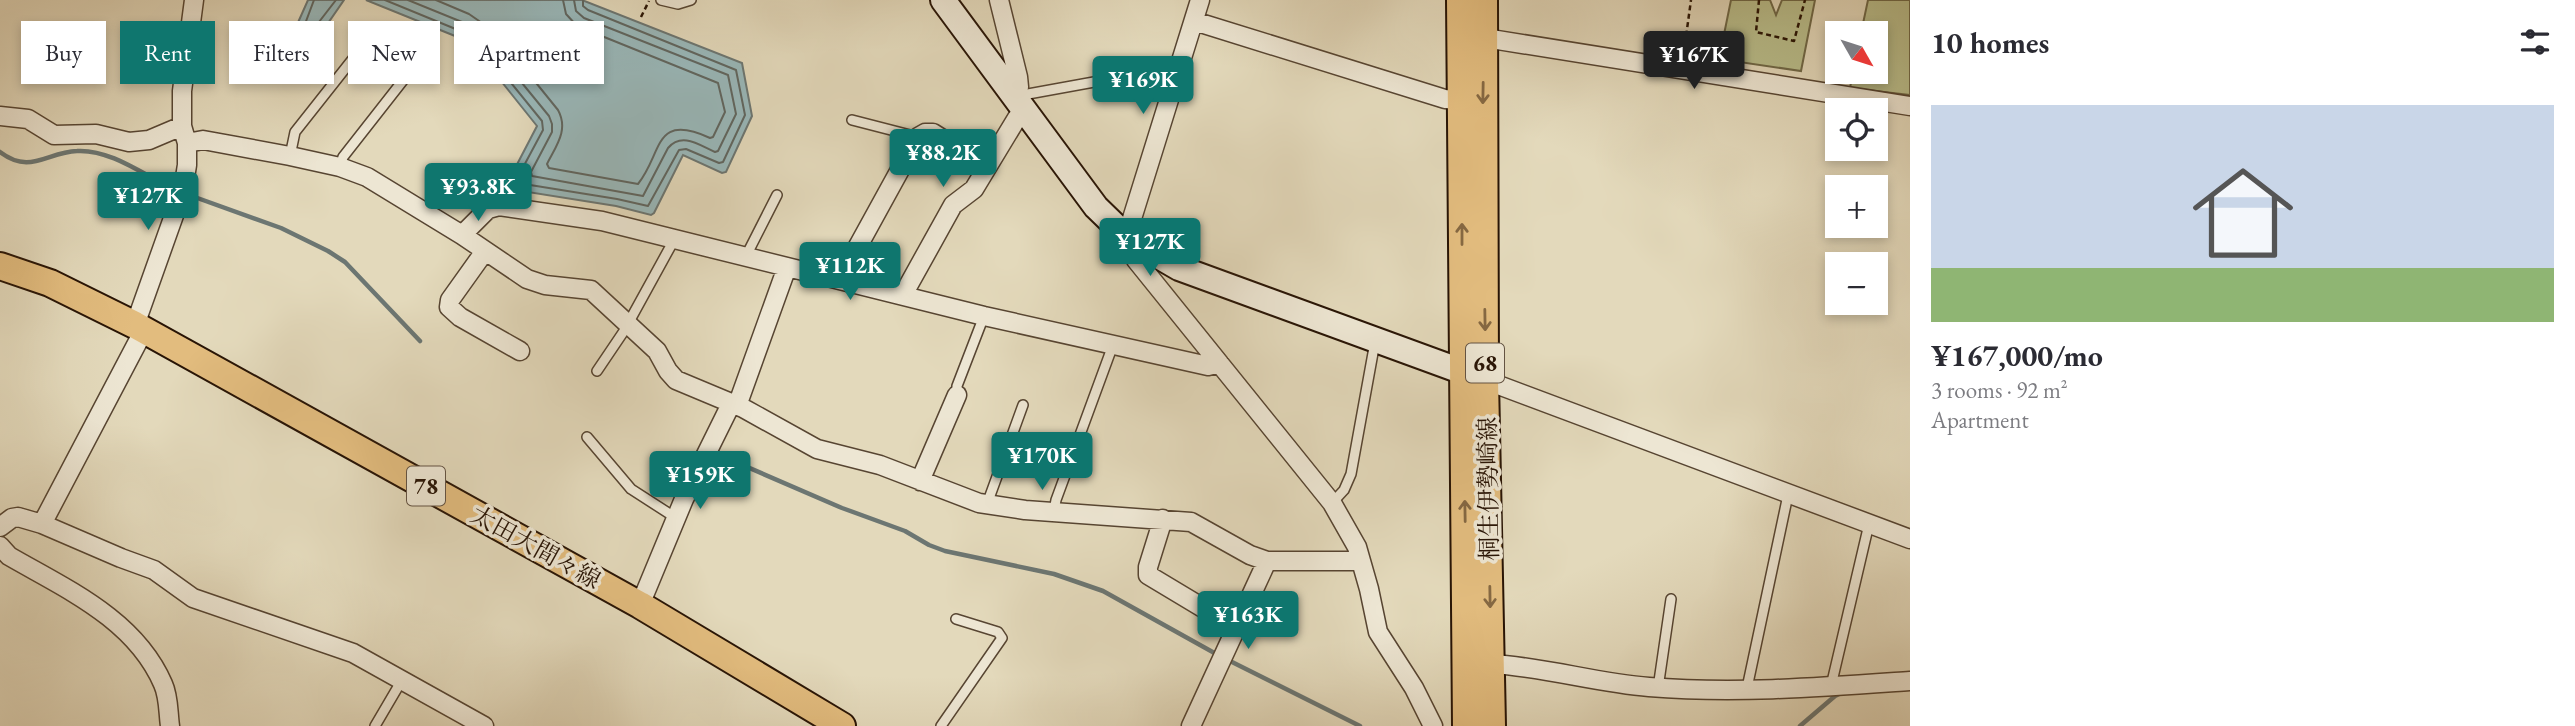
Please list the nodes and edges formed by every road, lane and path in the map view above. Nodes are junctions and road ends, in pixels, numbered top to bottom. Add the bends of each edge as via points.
1 (194, 0) edge
2 (650, 0) edge
3 (661, 0) edge
4 (691, 0) edge
5 (943, 0) edge
6 (999, 0) edge
7 (1200, 0) edge
8 (1460, 0) edge
9 (1484, 0) edge
10 (1691, 0) edge
11 (1759, 0) edge
12 (1805, 0) edge
13 (641, 17) dead end
14 (1194, 21) junction
15 (1485, 38) junction
16 (1685, 44) dead end
17 (1105, 80) dead end
18 (1461, 100) junction
19 (1020, 104) junction
20 (1910, 106) edge
21 (0, 116) edge
22 (852, 120) dead end
23 (185, 134) junction
24 (918, 137) junction
25 (290, 156) junction
26 (340, 167) junction
27 (987, 167) junction
28 (777, 195) dead end
29 (461, 234) junction
30 (1129, 239) junction
31 (674, 240) junction
32 (485, 251) junction
33 (745, 258) junction
34 (0, 266) edge
35 (787, 267) junction
36 (840, 279) junction
37 (904, 295) junction
38 (984, 316) junction
39 (625, 324) junction
40 (140, 328) junction
41 (1376, 338) junction
42 (1114, 345) junction
43 (520, 351) dead end
44 (1219, 363) junction
45 (597, 371) dead end
46 (1474, 375) junction
47 (957, 395) joint
48 (734, 405) junction
49 (1023, 405) dead end
50 (587, 437) dead end
51 (920, 481) junction
52 (1788, 495) junction
53 (1332, 503) junction
54 (987, 504) junction
55 (1054, 512) junction
56 (676, 518) junction
57 (1163, 519) junction
58 (43, 524) junction
59 (1868, 524) junction
60 (0, 527) edge
61 (1910, 539) edge
62 (0, 546) edge
63 (1361, 561) junction
64 (1267, 562) junction
65 (1671, 599) dead end
66 (640, 605) junction
67 (956, 619) dead end
68 (1238, 629) junction
69 (1492, 664) junction
70 (402, 681) junction
71 (1910, 681) edge
72 (1831, 686) junction
73 (1658, 688) junction
74 (1747, 688) junction
75 (170, 726) edge
76 (375, 726) edge
77 (484, 726) edge
78 (842, 726) edge
79 (941, 726) edge
80 (1191, 726) edge
81 (1433, 726) edge
82 (1466, 726) edge
83 (1492, 726) edge

1 - 23 street via 182,91
2 - 13 path
3 - 4 lane via 678,4
5 - 19 street
6 - 19 street
7 - 14 street
8 - 18 main road, 桐生伊勢崎線 / 68
9 - 15 main road, 桐生伊勢崎線 / 68
10 - 16 path
11 - 12 path via 1756,32 1794,41
14 - 18 street via 1445,99
14 - 30 street
15 - 20 street
15 -> 46 main road, 桐生伊勢崎線 / 68
17 - 19 lane
46 -> 18 main road, 桐生伊勢崎線 / 68
19 - 27 street via 1017,118
19 - 30 street via 1097,207
21 - 23 street via 28,119 54,135 96,134 129,142
22 - 24 lane
23 - 25 street
23 - 40 street via 183,190
24 - 27 street via 933,133
24 - 36 street
25 - 26 street
25 - 26 lane via 295,132 368,45 412,69
26 - 29 street via 380,184
27 - 37 street via 974,188 953,205
28 - 33 lane
29 - 31 street via 488,209 505,206 602,221
29 - 32 street
30 - 41 street via 1179,268
30 - 44 street via 1136,260
31 - 33 street
31 - 39 lane
32 - 39 street via 537,283 591,290
32 - 43 street via 449,307
33 - 35 street
34 - 40 main road, 太田大間々線 / 78 via 50,283
35 - 36 street
35 - 48 street
36 - 37 street
37 - 38 street
38 - 42 street
38 - 47 lane
39 - 45 lane
39 - 48 street via 657,351 676,380
40 - 58 street
40 - 66 main road, 太田大間々線 / 78
41 - 46 street
41 - 53 lane via 1351,474
42 - 44 street via 1208,366
42 - 55 lane
44 - 53 street
46 - 52 street
46 -> 69 main road, 桐生伊勢崎線 / 68
82 -> 46 main road, 桐生伊勢崎線 / 68
47 - 51 street
48 - 51 street via 817,449
48 - 56 street
49 - 54 lane
50 - 56 lane via 631,489
51 - 54 street
52 - 59 street
52 - 74 lane
53 - 63 street
54 - 55 street
55 - 57 street
56 - 66 street
57 - 64 street via 1198,524
57 - 68 street via 1148,575
58 - 60 street via 18,517
58 - 70 street via 154,570 194,598 337,646
59 - 61 street
59 - 72 lane
62 - 75 street via 121,628 163,684
63 - 64 street
63 - 81 street via 1378,632
64 - 68 street
65 - 73 lane
66 - 78 main road, 太田大間々線 / 78
67 - 79 lane via 998,632 1002,638
68 - 80 street
69 - 73 street
69 - 83 main road, 桐生伊勢崎線 / 68
70 - 76 lane
70 - 77 street
71 - 72 street
72 - 74 street
73 - 74 street

